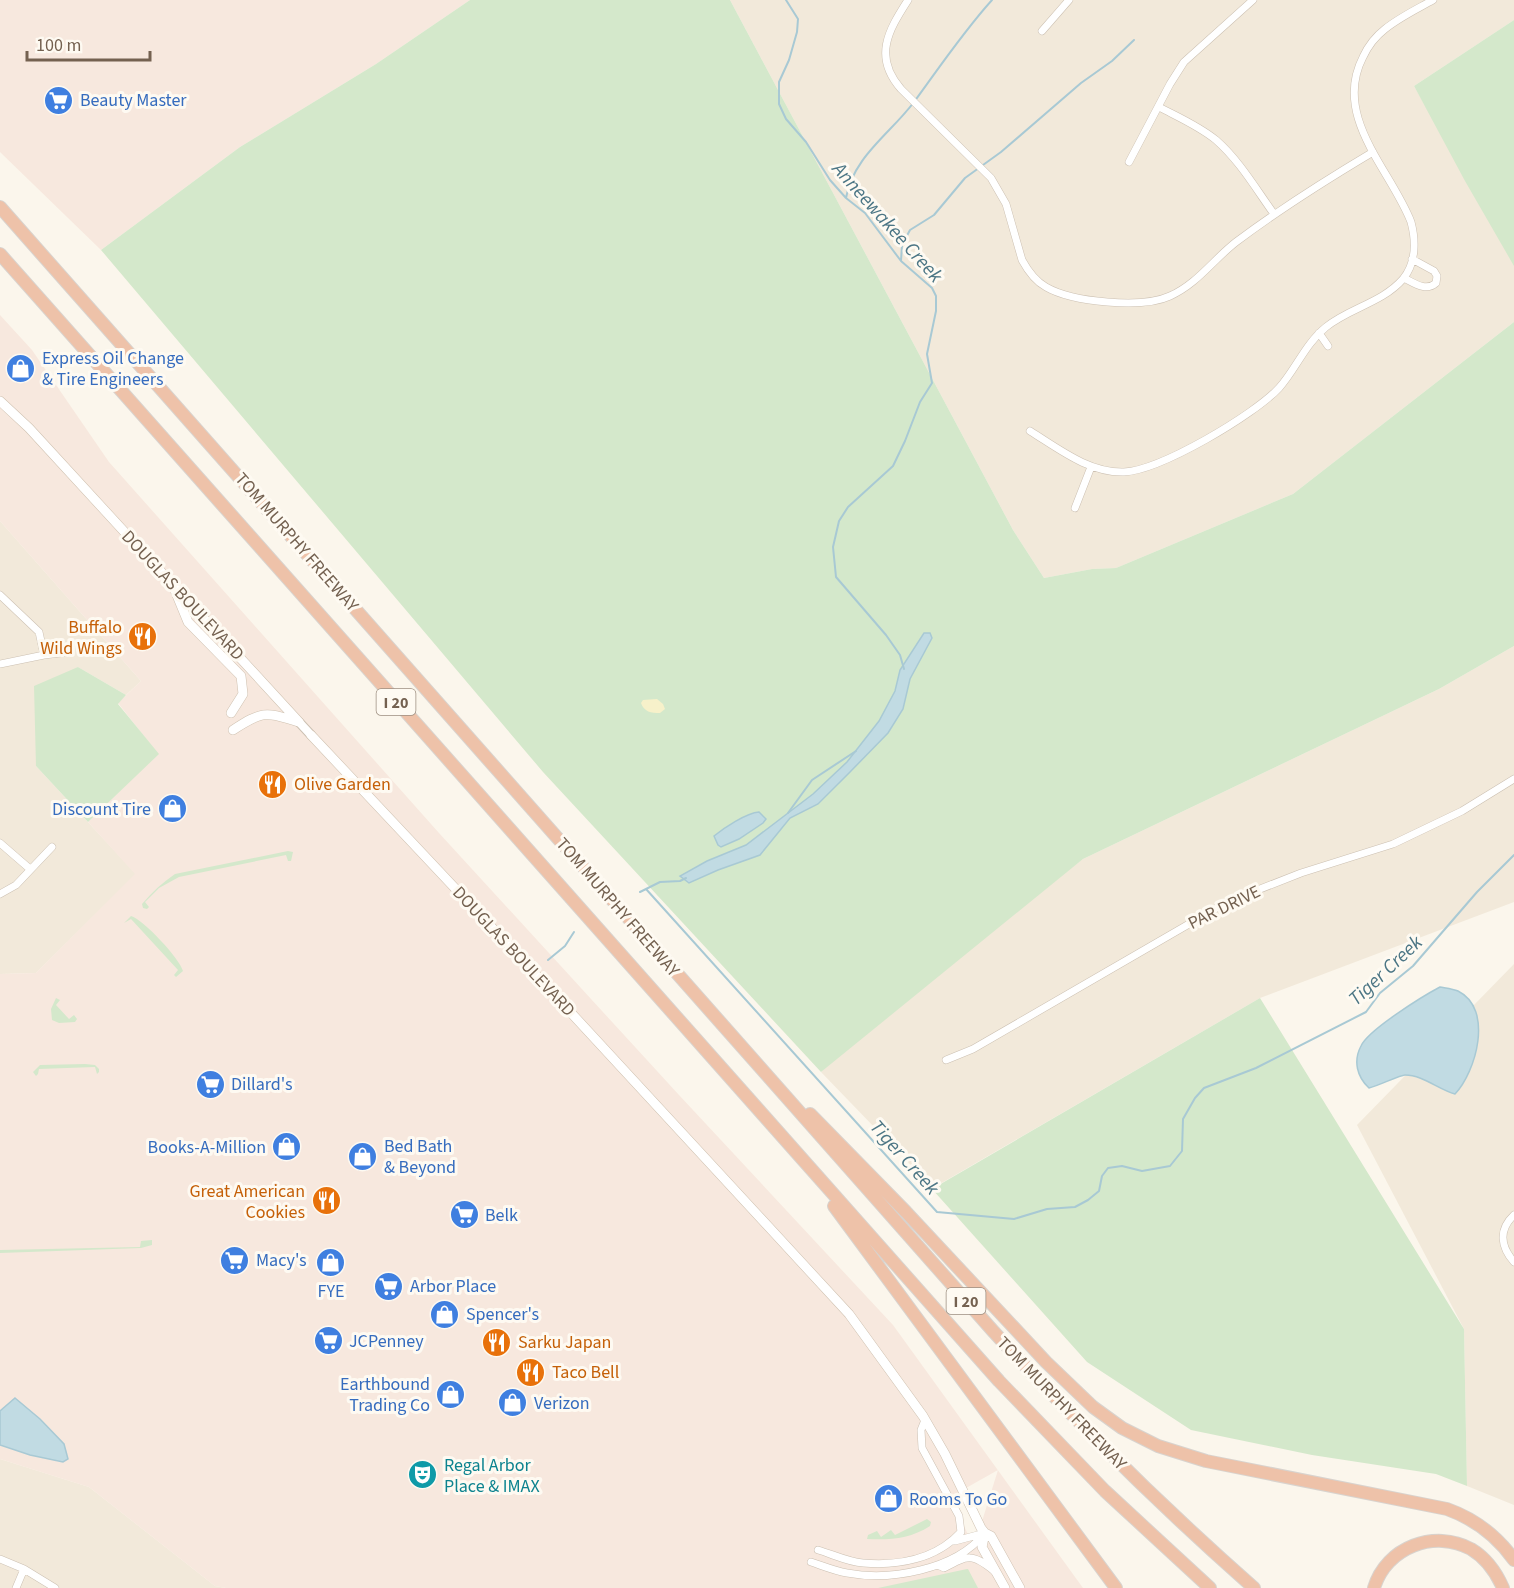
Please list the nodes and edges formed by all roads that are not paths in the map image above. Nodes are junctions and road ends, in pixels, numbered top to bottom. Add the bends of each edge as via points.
1 (908, 0) edge
2 (1069, 0) edge
3 (1253, 0) edge
4 (1433, 0) edge
5 (1042, 31) dead end
6 (1159, 106) junction
7 (1373, 152) junction
8 (1129, 162) dead end
9 (0, 207) edge
10 (1274, 214) junction
11 (0, 254) edge
12 (1412, 259) junction
13 (1404, 278) junction
14 (1319, 333) junction
15 (1328, 346) dead end
16 (0, 401) edge
17 (1030, 431) dead end
18 (1090, 467) junction
19 (1075, 508) dead end
20 (172, 583) junction
21 (0, 595) edge
22 (69, 652) dead end
23 (44, 655) junction
24 (0, 664) edge
25 (231, 713) dead end
26 (300, 722) junction
27 (233, 730) dead end
28 (311, 735) joint
29 (1514, 779) edge
30 (0, 843) edge
31 (52, 848) dead end
32 (30, 869) junction
33 (0, 894) edge
34 (696, 996) junction
35 (946, 1060) dead end
36 (793, 1149) junction
37 (1514, 1215) edge
38 (1514, 1262) edge
39 (926, 1420) junction
40 (985, 1533) junction
41 (951, 1542) junction
42 (818, 1550) dead end
43 (0, 1560) edge
44 (1514, 1560) edge
45 (811, 1562) dead end
46 (938, 1565) junction
47 (24, 1569) junction
48 (998, 1575) junction
49 (16, 1588) edge
50 (55, 1588) edge
51 (1005, 1588) edge
52 (1020, 1588) edge
53 (1116, 1588) edge
54 (1210, 1588) edge
55 (1254, 1588) edge
56 (1374, 1588) edge
57 (1503, 1588) edge

1 - 10 street via 889,33 889,70 901,89 991,178 1006,204 1022,260 1044,286 1070,296 1122,304 1157,301 1188,287 1228,249
2 - 5 street
3 - 6 street via 1184,62
4 - 7 street via 1386,28 1359,64 1354,101 1360,128
6 - 8 street
6 - 10 street via 1216,140
7 - 10 street
7 - 12 street via 1411,222
9 - 34 highway, TOM MURPHY FREEWAY / I 20
11 - 36 highway, TOM MURPHY FREEWAY / I 20
12 - 13 street
12 - 13 street via 1434,271 1436,283 1425,287
13 - 14 street
14 - 15 street
14 - 18 street via 1278,390 1226,427 1149,468 1124,472
16 - 20 main road, DOUGLAS BOULEVARD
17 - 18 street
18 - 19 street
20 - 25 main road via 188,622 241,676 243,694
20 - 26 main road, DOUGLAS BOULEVARD
21 - 23 street via 39,632
22 - 23 street
23 - 24 street
26 - 27 main road via 271,714 255,716
26 - 28 street, DOUGLAS BOULEVARD
28 - 39 main road, DOUGLAS BOULEVARD via 849,1314
29 - 35 street, PAR DRIVE via 1462,811 1393,843 1227,902 973,1049
30 - 32 street
31 - 32 street
32 - 33 street via 16,885
34 - 44 highway via 1046,1362 1122,1428 1158,1446 1206,1461 1447,1509 1490,1533
34 - 55 highway, TOM MURPHY FREEWAY / I 20 via 1041,1384 1143,1487
36 - 53 highway
36 - 54 highway, TOM MURPHY FREEWAY / I 20 via 1024,1409
37 - 38 street via 1502,1241
39 - 40 main road, DOUGLAS BOULEVARD
39 - 41 street via 921,1430 922,1448 959,1516 961,1532
40 - 41 street
40 - 46 street via 975,1544
40 - 48 main road, DOUGLAS BOULEVARD via 982,1546
40 - 52 main road, DOUGLAS BOULEVARD via 991,1536
41 - 42 street via 938,1552 903,1562 861,1563
43 - 47 street
45 - 46 street via 846,1573 894,1576
46 - 48 street via 944,1568 966,1557 976,1559
47 - 49 street
47 - 50 street
48 - 51 main road, DOUGLAS BOULEVARD
56 - 57 highway via 1385,1567 1398,1554 1433,1541 1456,1543 1473,1550 1488,1563

